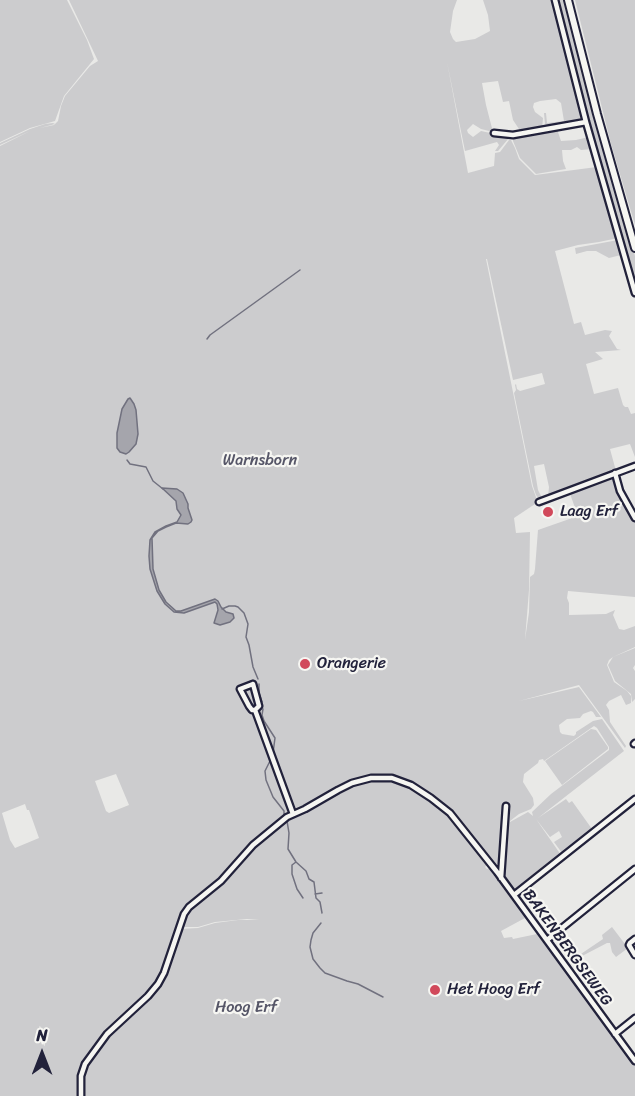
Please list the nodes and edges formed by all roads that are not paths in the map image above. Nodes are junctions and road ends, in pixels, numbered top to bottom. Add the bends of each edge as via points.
1 (555, 0) edge
2 (568, 0) edge
3 (586, 122) junction
4 (494, 133) dead end
5 (635, 248) edge
6 (635, 293) edge
7 (635, 466) edge
8 (615, 473) junction
9 (538, 502) dead end
10 (635, 518) edge
11 (255, 710) junction
12 (635, 799) edge
13 (507, 806) dead end
14 (293, 814) junction
15 (502, 865) junction
16 (492, 866) junction
17 (635, 869) edge
18 (501, 878) junction
19 (514, 895) junction
20 (635, 939) edge
21 (547, 940) junction
22 (635, 955) edge
23 (635, 1018) edge
24 (615, 1034) junction
25 (635, 1061) edge
26 (81, 1096) edge

1 - 3 street
2 - 5 main road
3 - 4 street via 513,135
3 - 6 street
7 - 8 street
8 - 9 street
8 - 10 street
11 - 11 street via 259,703 254,684 240,689
11 - 14 street
12 - 19 street
13 - 15 street
14 - 16 street, BAKENBERGSEWEG via 352,783 392,778 411,785 441,805
14 - 26 street, BAKENBERGSEWEG via 246,851 221,881 189,907 158,984 107,1034 85,1064
15 - 16 street
15 - 18 street
16 - 18 street, BAKENBERGSEWEG
17 - 21 street
18 - 19 street, BAKENBERGSEWEG
19 - 21 street, BAKENBERGSEWEG
20 - 22 street via 629,945
21 - 24 street, BAKENBERGSEWEG
23 - 24 street
24 - 25 street, BAKENBERGSEWEG

